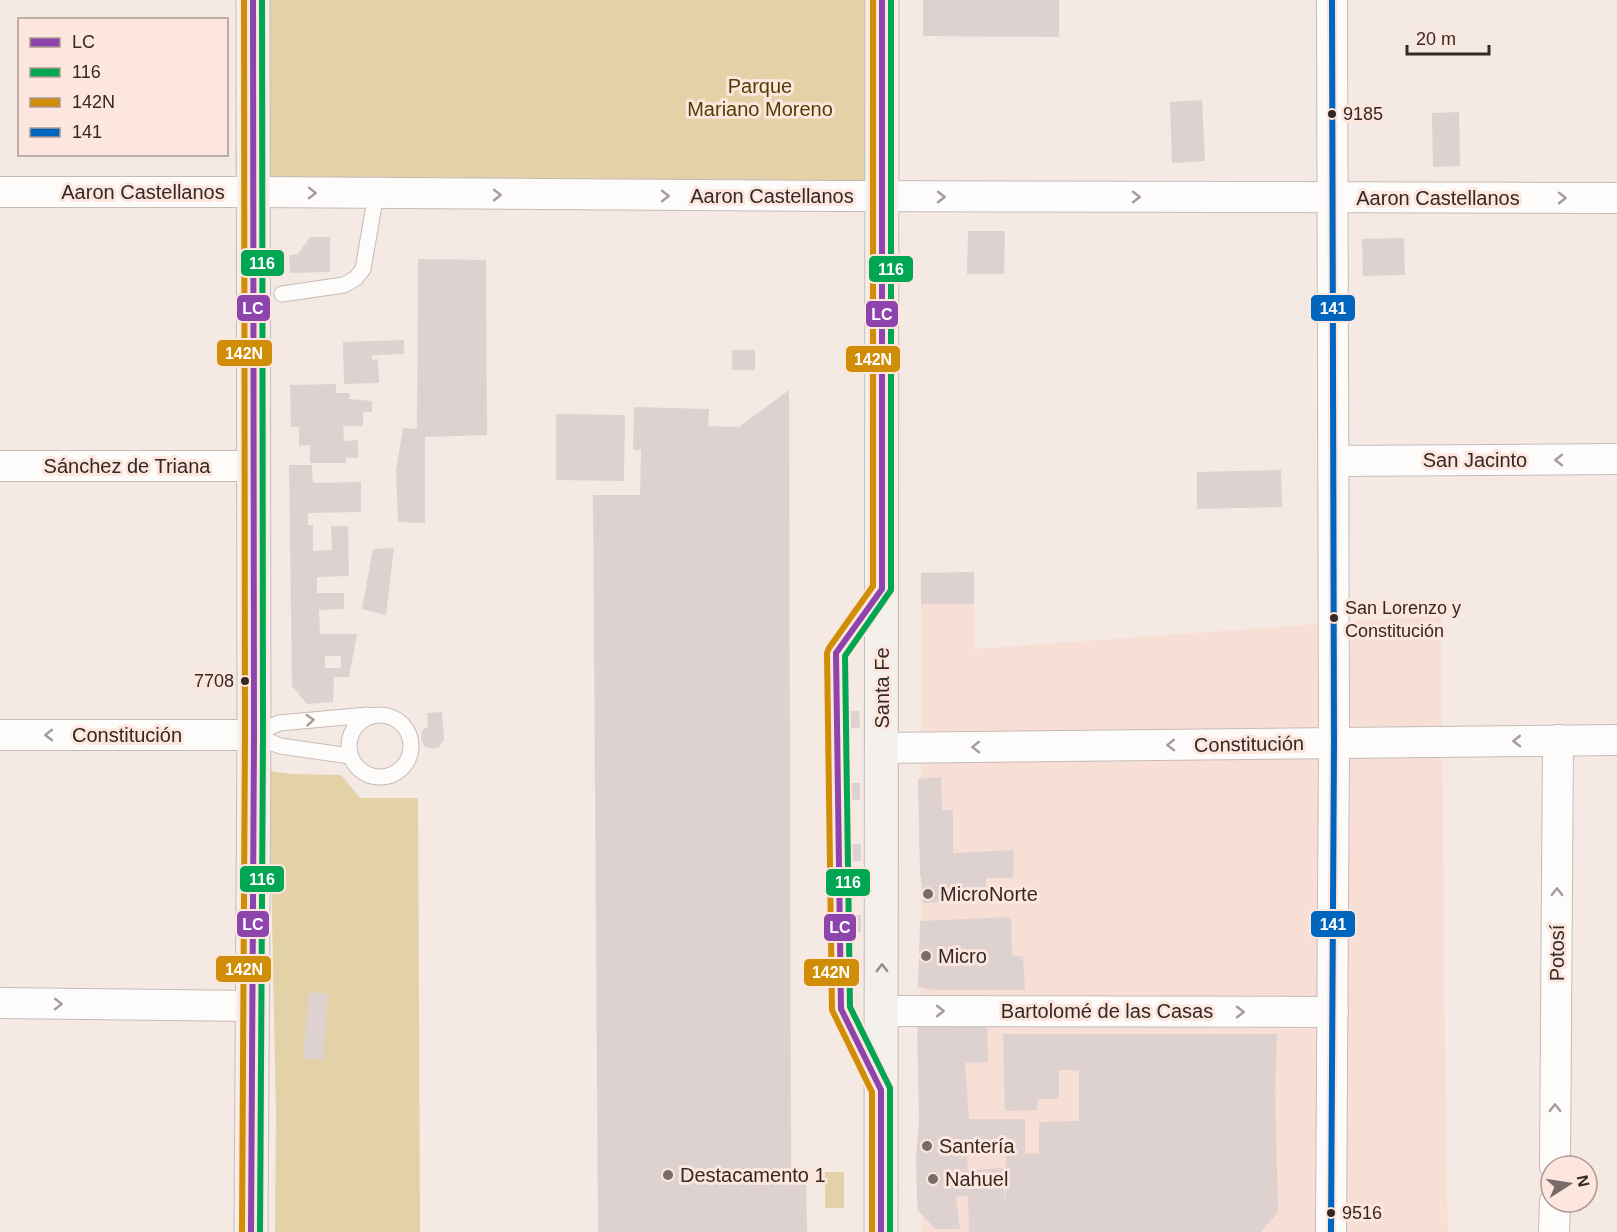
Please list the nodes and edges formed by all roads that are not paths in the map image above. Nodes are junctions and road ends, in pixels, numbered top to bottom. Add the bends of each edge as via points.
1 (253, 0) edge
2 (882, 0) edge
3 (1332, 0) edge
4 (0, 192) edge
5 (253, 192) junction
6 (376, 194) junction
7 (882, 196) junction
8 (1333, 197) junction
9 (1617, 198) edge
10 (282, 294) dead end
11 (1617, 459) edge
12 (1334, 461) junction
13 (0, 466) edge
14 (254, 466) junction
15 (882, 589) junction
16 (375, 715) junction
17 (0, 735) edge
18 (254, 735) junction
19 (1558, 740) junction
20 (1617, 740) edge
21 (1334, 743) junction
22 (882, 748) junction
23 (350, 756) junction
24 (0, 1003) edge
25 (253, 1006) junction
26 (882, 1011) junction
27 (1333, 1012) junction
28 (881, 1089) junction
29 (1555, 1154) edge
30 (1555, 1214) edge
31 (251, 1232) edge
32 (881, 1232) edge
33 (1331, 1232) edge
34 (1554, 1232) edge

1 - 5 main road
2 - 7 main road, Santa Fe
3 - 8 street
4 - 5 street, Aaron Castellanos
5 -> 6 street, Aaron Castellanos
5 - 14 main road
6 -> 7 street, Aaron Castellanos
6 - 10 lane via 363,269 356,278 344,285
7 -> 8 street, Aaron Castellanos
7 - 15 main road, Santa Fe
8 -> 9 street, Aaron Castellanos
8 - 12 street
11 -> 12 street, San Jacinto
12 - 21 street
13 - 14 street, Sánchez de Triana
14 - 18 main road
15 - 22 main road, Santa Fe
15 - 28 lane via 836,653 841,1009
18 -> 16 lane via 279,723
16 - 23 lane via 359,723 350,738
16 - 23 lane via 391,716 404,725 411,739 410,755 401,769 387,777 372,776 358,769
18 -> 17 street, Constitución
18 - 23 lane via 280,746
18 - 25 main road
19 - 20 street, Constitución
19 -> 21 street, Constitución
29 -> 19 street, Potosí
21 -> 22 street, Constitución
21 - 27 street
26 -> 22 main road, Santa Fe
24 -> 25 street
25 - 31 main road
26 -> 27 street, Bartolomé de las Casas
26 - 28 main road, Santa Fe
27 - 33 street
28 - 32 main road, Santa Fe
30 - 34 street

